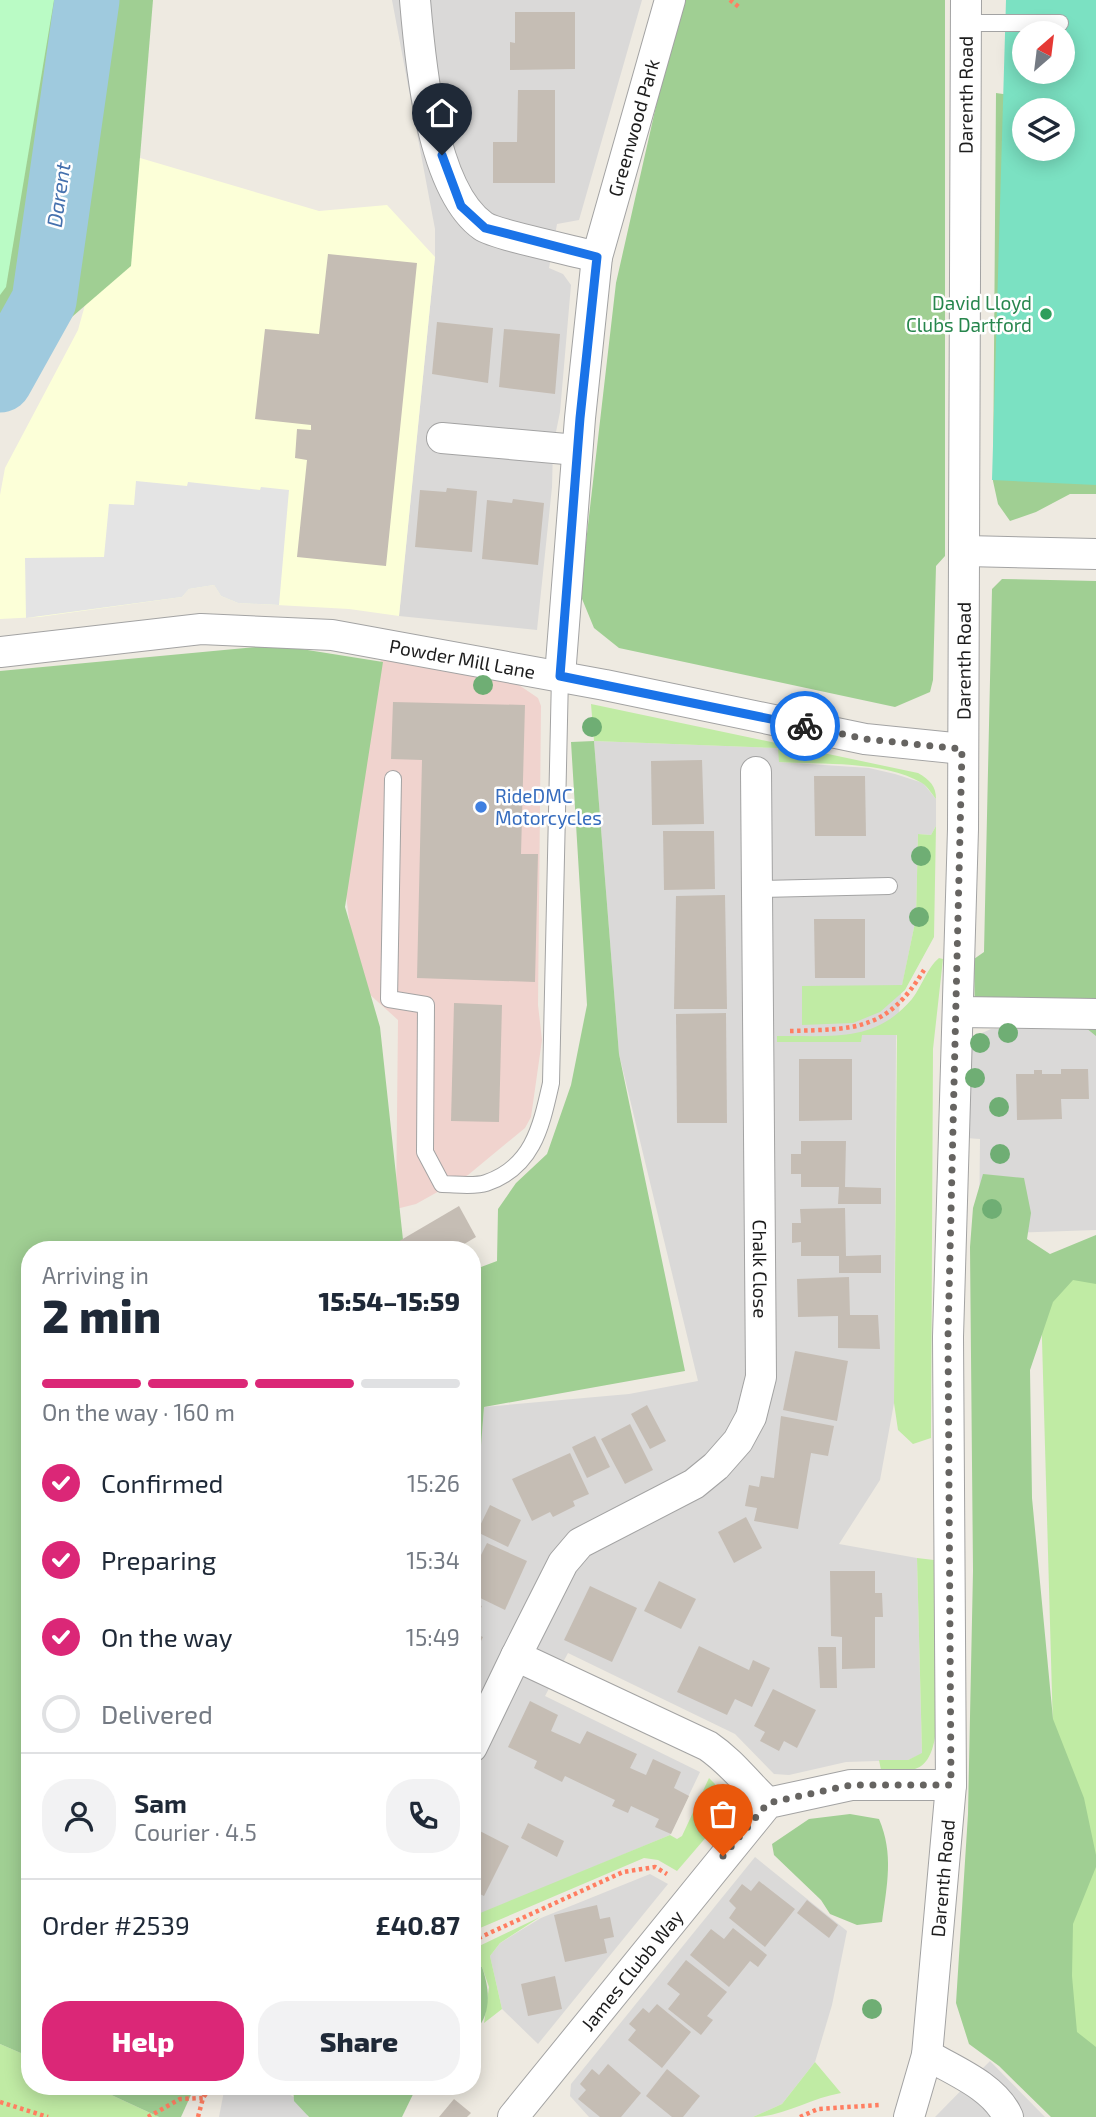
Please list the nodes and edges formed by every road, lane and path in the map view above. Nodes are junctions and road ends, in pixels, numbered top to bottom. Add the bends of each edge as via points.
1 (415, 0) edge
2 (670, 0) edge
3 (730, 0) edge
4 (739, 7) dead end
5 (966, 12) edge
6 (1043, 21) edge
7 (597, 257) junction
8 (442, 438) dead end
9 (577, 450) junction
10 (966, 551) junction
11 (1096, 554) edge
12 (0, 652) edge
13 (560, 676) junction
14 (962, 749) junction
15 (756, 772) dead end
16 (393, 779) dead end
17 (889, 887) dead end
18 (757, 889) junction
19 (927, 964) dead end
20 (958, 1012) junction
21 (1096, 1014) edge
22 (756, 1032) junction
23 (516, 1656) junction
24 (481, 1728) edge
25 (951, 1785) junction
26 (768, 1803) junction
27 (693, 1892) junction
28 (481, 1937) edge
29 (927, 2055) junction
30 (205, 2095) edge
31 (203, 2098) junction
32 (0, 2102) edge
33 (910, 2112) edge
34 (524, 2113) edge
35 (48, 2117) edge
36 (148, 2117) edge
37 (198, 2117) edge
38 (800, 2117) edge
39 (1008, 2117) edge

1 - 7 street via 423,88 461,206 485,228
2 - 7 street, Greenwood Park
3 - 4 path
5 - 6 lane
5 - 10 street, Darenth Road
7 - 9 street, Greenwood Park
8 - 9 street
9 - 13 street, Greenwood Park
10 - 11 street
10 - 14 street, Darenth Road
12 - 13 street, Powder Mill Lane via 201,629 264,630 332,635
13 - 14 street, Powder Mill Lane via 865,739
13 - 16 lane via 551,1083 541,1125 522,1163 485,1184 442,1184 425,1152 426,1005 389,999
14 - 20 street, Darenth Road
15 - 18 street, Chalk Close
17 - 18 lane
18 - 22 street, Chalk Close
19 - 22 path via 909,994 880,1020 846,1030
20 - 21 street
20 - 25 street, Darenth Road via 948,1337
22 - 23 street, Chalk Close via 761,1377 751,1418 731,1450 694,1484 580,1543 563,1563
23 - 24 street, Chalk Close
23 - 26 street via 708,1746 735,1765
25 - 26 street via 851,1785
25 - 29 street, Darenth Road
26 - 27 street, James Clubb Way
27 - 28 path via 663,1871 646,1867 574,1892
27 - 34 street, James Clubb Way
29 - 33 street, Darenth Road
29 - 39 street via 979,2085 1003,2105
30 - 31 path
31 - 36 path via 180,2099
31 - 37 path
32 - 35 path
33 - 38 path via 862,2104 818,2109

